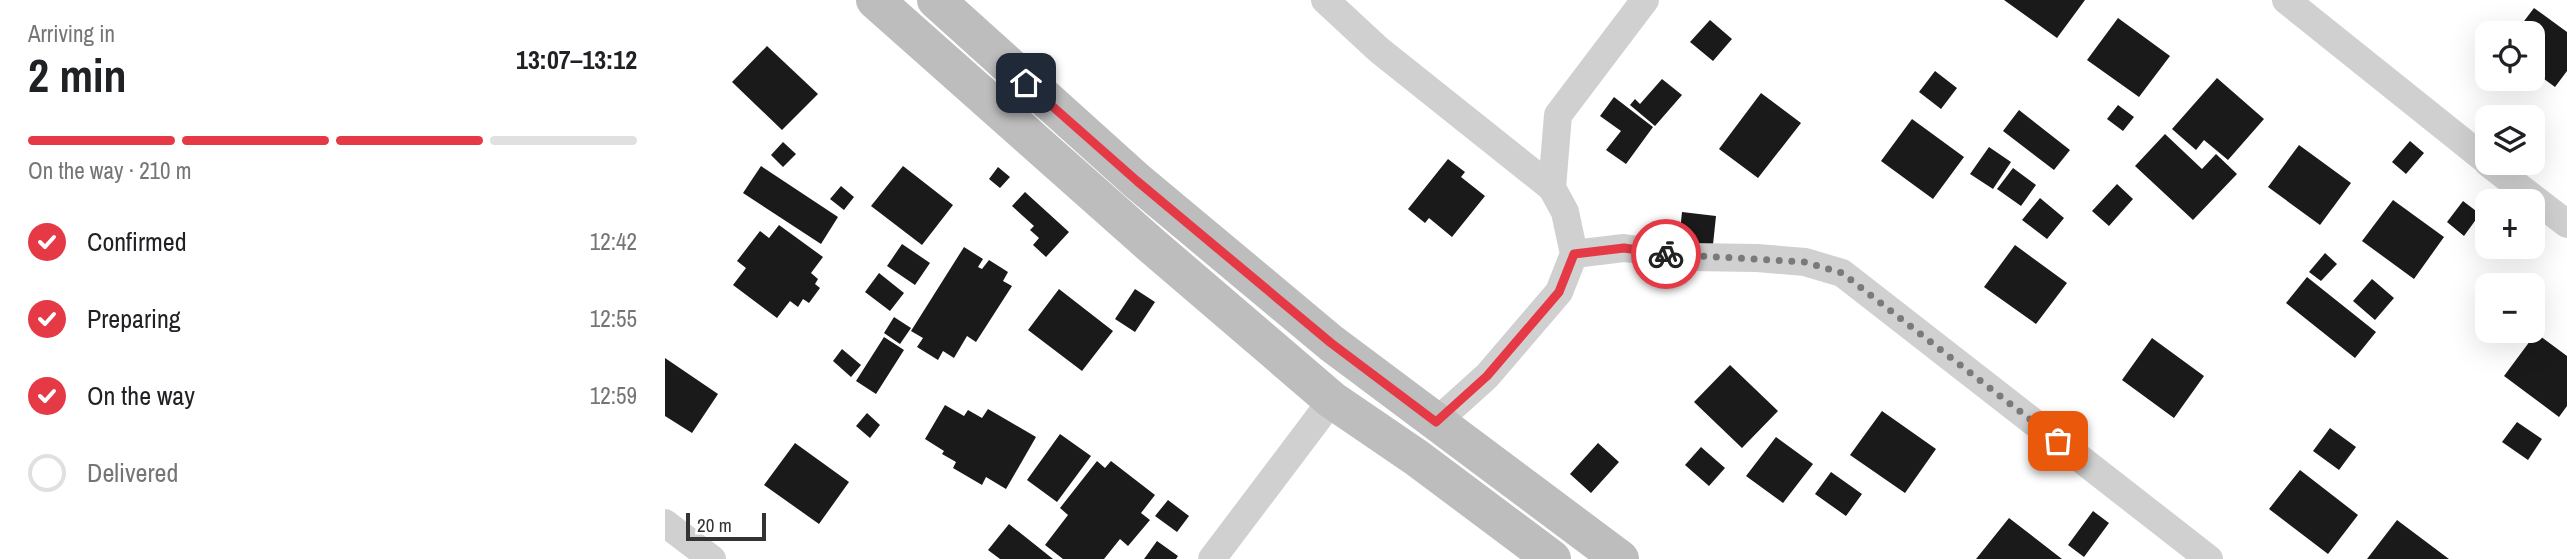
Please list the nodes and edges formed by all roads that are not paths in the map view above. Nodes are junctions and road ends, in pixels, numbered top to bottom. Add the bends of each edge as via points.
1 (875, 0) edge
2 (936, 0) edge
3 (1325, 0) edge
4 (1645, 0) edge
5 (2286, 0) edge
6 (2475, 152) edge
7 (2505, 175) edge
8 (1552, 188) junction
9 (2567, 224) edge
10 (1574, 254) junction
11 (1332, 400) junction
12 (1436, 422) junction
13 (665, 523) edge
14 (712, 559) edge
15 (1212, 559) edge
16 (1552, 559) edge
17 (1620, 559) edge
18 (2209, 559) edge

1 - 11 street
2 - 12 street via 1137,181 1331,343
3 - 8 street via 1379,50
4 - 8 street via 1558,115
5 - 6 street
7 - 9 street
8 - 10 street via 1565,212
10 - 12 street via 1559,292 1487,376
10 - 18 street via 1624,248 1691,257 1805,262 1842,273
11 - 15 street
11 - 16 street
12 - 17 street
13 - 14 street

